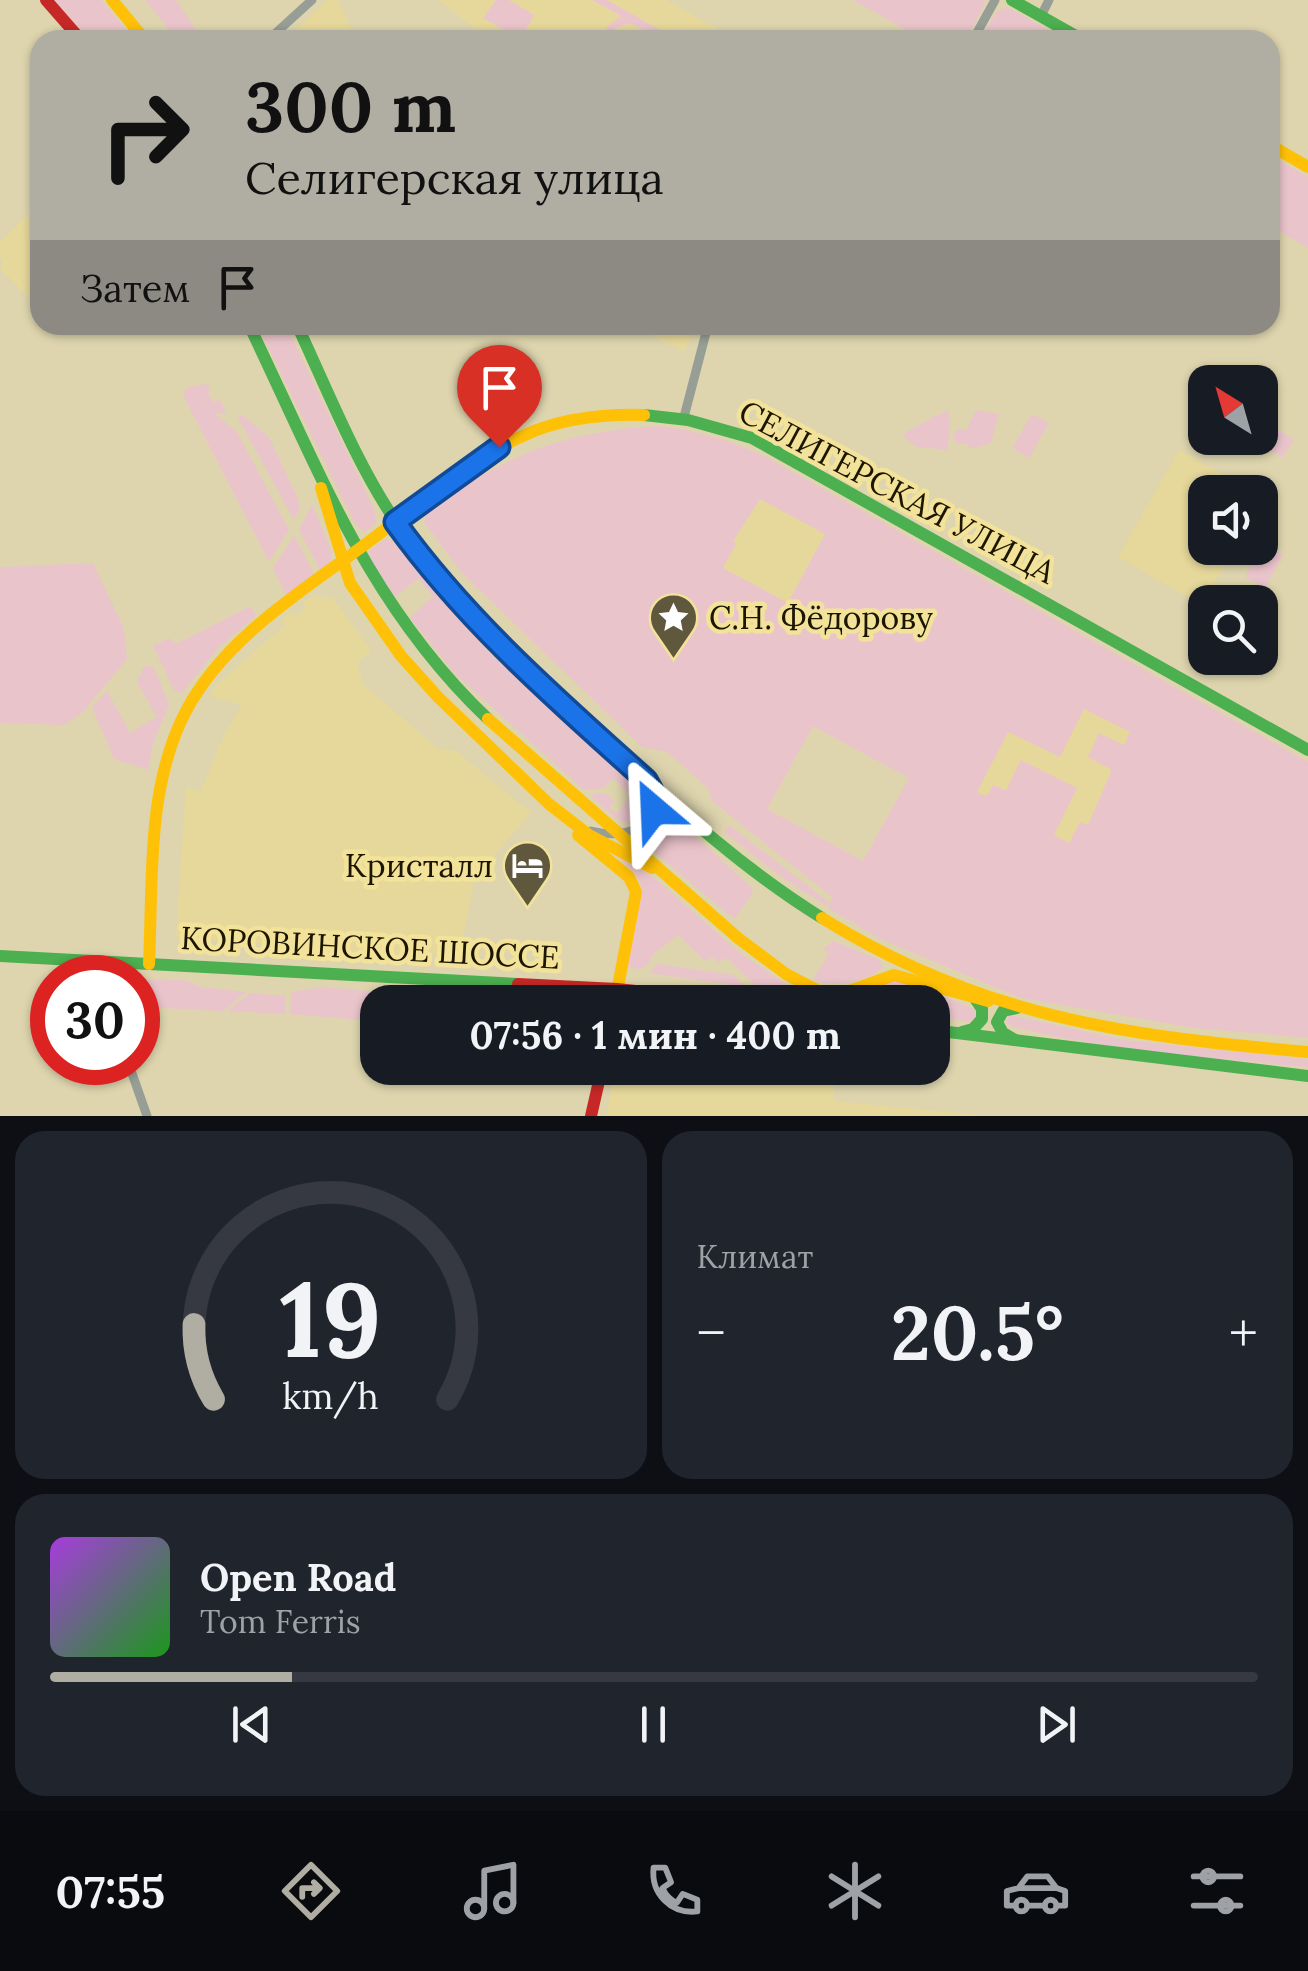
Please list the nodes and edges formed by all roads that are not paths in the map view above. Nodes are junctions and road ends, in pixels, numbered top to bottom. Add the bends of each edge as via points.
1 (46, 0) edge
2 (112, 0) edge
3 (312, 0) edge
4 (995, 0) edge
5 (1012, 0) edge
6 (1049, 0) edge
7 (1040, 16) junction
8 (72, 30) edge
9 (137, 30) edge
10 (279, 30) edge
11 (978, 30) edge
12 (1065, 30) edge
13 (1280, 151) edge
14 (1308, 167) edge
15 (253, 335) edge
16 (303, 335) edge
17 (705, 335) edge
18 (684, 417) junction
19 (319, 480) junction
20 (395, 522) junction
21 (358, 550) junction
22 (342, 562) junction
23 (315, 582) junction
24 (355, 592) junction
25 (1308, 750) edge
26 (646, 780) junction
27 (549, 804) junction
28 (578, 828) junction
29 (620, 834) junction
30 (668, 876) junction
31 (151, 955) edge
32 (0, 956) edge
33 (30, 958) edge
34 (160, 965) edge
35 (456, 985) edge
36 (618, 985) edge
37 (804, 985) edge
38 (869, 985) edge
39 (937, 985) edge
40 (950, 989) edge
41 (972, 995) junction
42 (1020, 1008) junction
43 (950, 1031) edge
44 (960, 1032) junction
45 (1019, 1041) junction
46 (1308, 1052) edge
47 (1308, 1076) edge
48 (136, 1085) edge
49 (598, 1085) edge
50 (147, 1116) edge
51 (591, 1116) edge

1 - 8 main road
2 - 9 main road
3 - 10 street
4 - 11 street
5 - 7 main road
6 - 7 street
7 - 12 main road
13 - 14 main road
15 - 19 main road
16 - 20 main road
17 - 18 street
18 - 20 main road, СЕЛИГЕРСКАЯ УЛИЦА via 603,415 542,429 499,447
18 - 25 main road, СЕЛИГЕРСКАЯ УЛИЦА via 770,447
19 - 21 main road
19 - 22 main road
20 - 21 main road, СЕЛИГЕРСКАЯ УЛИЦА
20 - 26 main road via 500,647
21 - 22 main road, СЕЛИГЕРСКАЯ УЛИЦА
21 - 29 main road via 389,606 453,684
22 - 23 main road, СЕЛИГЕРСКАЯ УЛИЦА
22 - 24 main road
23 - 24 main road via 334,581
23 - 31 main road, СЕЛИГЕРСКАЯ УЛИЦА via 233,649 179,726 164,773
24 - 27 main road via 438,697
26 - 29 street via 655,796 653,814
26 - 41 main road via 790,898
27 - 28 main road
27 - 36 main road via 634,885 636,905
28 - 29 street
28 - 30 main road
29 - 30 main road
30 - 37 main road via 761,958
32 - 33 main road, КОРОВИНСКОЕ ШОССЕ
34 - 35 main road, КОРОВИНСКОЕ ШОССЕ
38 - 39 main road via 894,975
40 - 41 main road
41 - 42 main road
41 - 44 main road via 981,1022
42 - 45 main road via 1003,1010 997,1022
42 - 46 main road via 1172,1039
43 - 44 main road
44 - 45 main road
45 - 47 main road
48 - 50 street
49 - 51 main road

